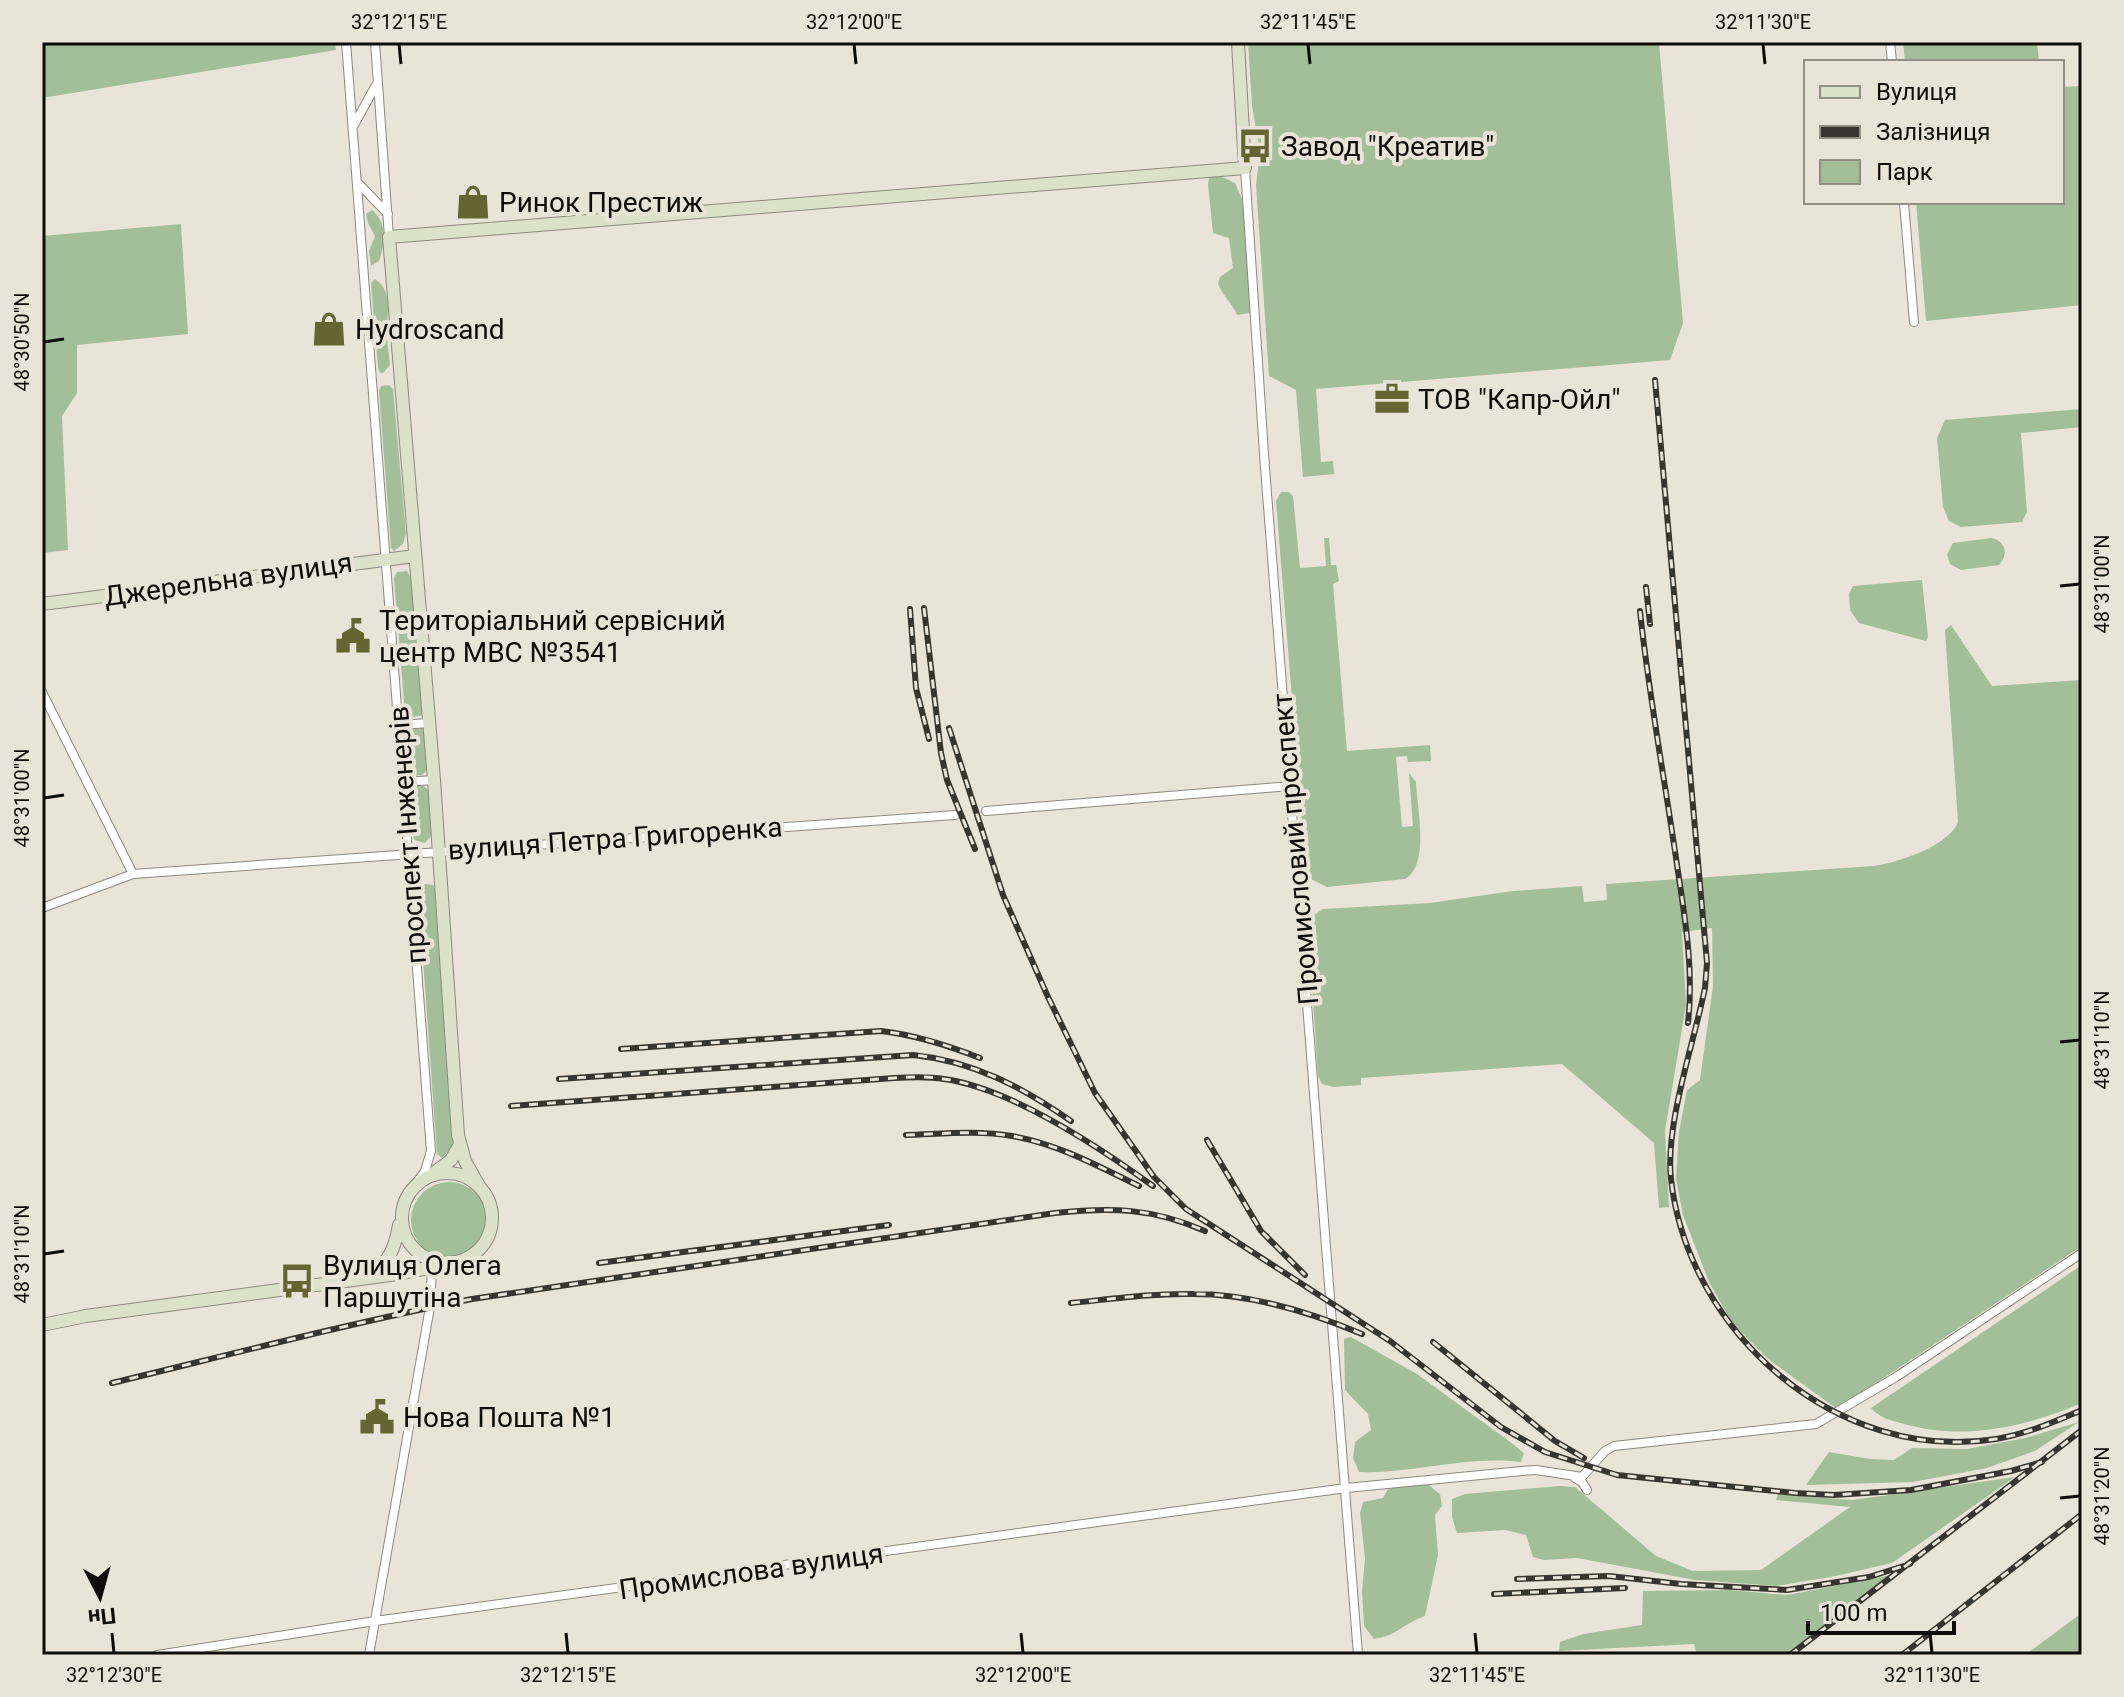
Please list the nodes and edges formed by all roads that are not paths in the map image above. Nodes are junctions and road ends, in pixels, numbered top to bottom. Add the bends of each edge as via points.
1 (346, 42) edge
2 (375, 42) edge
3 (1238, 42) edge
4 (378, 80) junction
5 (352, 129) junction
6 (1245, 168) junction
7 (356, 181) junction
8 (1904, 204) edge
9 (388, 214) junction
10 (389, 237) junction
11 (1914, 322) dead end
12 (415, 556) junction
13 (386, 559) junction
14 (42, 604) edge
15 (42, 692) edge
16 (429, 723) junction
17 (399, 725) junction
18 (434, 780) junction
19 (403, 782) junction
20 (1290, 786) junction
21 (986, 811) dead end
22 (955, 815) dead end
23 (439, 850) junction
24 (409, 853) junction
25 (133, 874) junction
26 (42, 908) edge
27 (459, 1146) junction
28 (429, 1176) junction
29 (479, 1186) junction
30 (410, 1192) junction
31 (401, 1215) junction
32 (2082, 1253) edge
33 (431, 1264) junction
34 (354, 1280) junction
35 (42, 1325) edge
36 (1575, 1478) junction
37 (1346, 1488) junction
38 (1587, 1490) dead end
39 (375, 1621) junction
40 (157, 1655) edge
41 (369, 1655) edge
42 (1358, 1655) edge

1 - 5 street, проспект Інженерів
2 - 4 street
3 - 6 street, Промисловий проспект
4 - 5 street
4 - 9 street
5 - 7 street, проспект Інженерів
6 - 10 street
6 - 20 street, Промисловий проспект
7 - 9 street
7 - 13 street, проспект Інженерів
8 - 11 street
9 - 10 street
10 - 12 street, проспект Інженерів
12 - 13 street, Джерельна вулиця
12 - 16 street, проспект Інженерів
13 - 14 street, Джерельна вулиця
13 - 17 street, проспект Інженерів
15 - 25 street
16 - 17 street
16 - 18 street, проспект Інженерів
17 - 19 street, проспект Інженерів
18 - 19 street
18 - 23 street, проспект Інженерів
19 - 24 street, проспект Інженерів
20 - 21 street
20 - 37 street, Промисловий проспект
22 - 23 street, вулиця Петра Григоренка
23 - 24 street, вулиця Петра Григоренка
23 - 27 street, проспект Інженерів
24 - 25 street, вулиця Петра Григоренка
24 - 30 street, проспект Інженерів via 431,1151
25 - 26 street, вулиця Петра Григоренка
27 - 28 street via 451,1160
27 - 29 street, проспект Інженерів
28 - 29 street via 456,1173
28 - 30 street
29 - 33 street via 492,1210 486,1242 474,1255 446,1265
30 - 31 street
31 - 33 street via 409,1243
31 - 34 street via 388,1260
32 - 36 street via 1816,1424 1614,1446 1587,1474
33 - 34 street
33 - 39 street via 430,1307
34 - 35 street
36 - 37 street, Промислова вулиця via 1522,1471
36 - 38 street
37 - 39 street, Промислова вулиця
37 - 42 street, Промисловий проспект
39 - 40 street, Промислова вулиця
39 - 41 street

